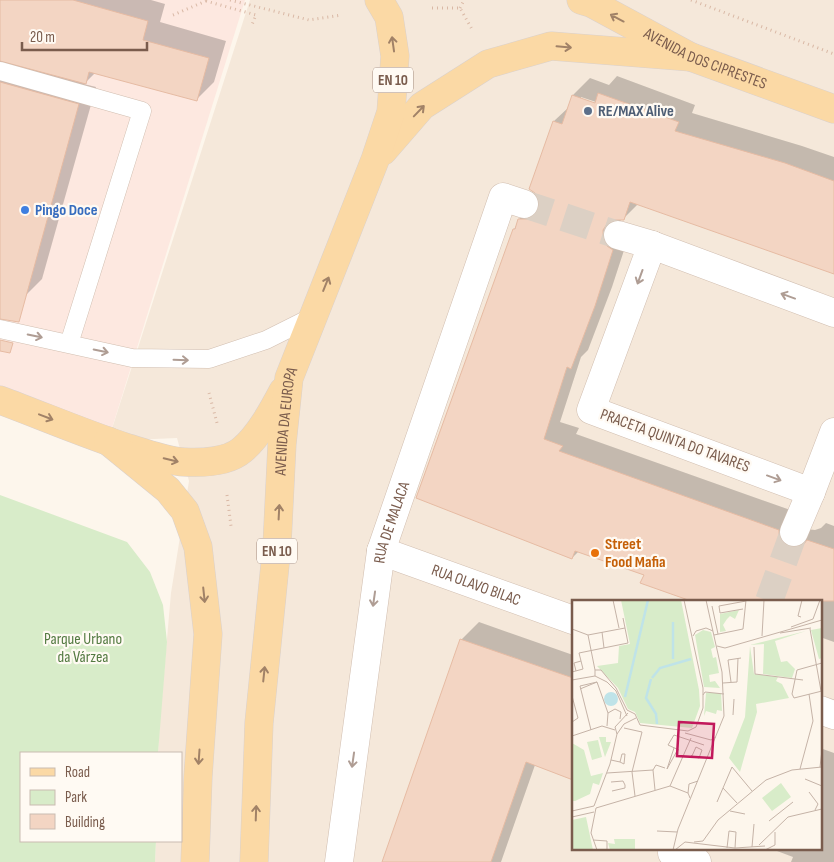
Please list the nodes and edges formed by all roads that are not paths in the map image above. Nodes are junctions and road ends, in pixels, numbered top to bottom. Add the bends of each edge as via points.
1 (379, 0) edge
2 (581, 0) edge
3 (691, 58) junction
4 (0, 70) edge
5 (834, 109) edge
6 (375, 160) junction
7 (513, 200) dead end
8 (618, 235) tunnel mouth
9 (652, 245) junction
10 (834, 313) edge
11 (314, 316) junction
12 (0, 329) edge
13 (69, 344) junction
14 (289, 378) junction
15 (0, 400) edge
16 (834, 432) edge
17 (108, 441) junction
18 (812, 492) junction
19 (794, 532) tunnel mouth
20 (381, 551) junction
21 (572, 620) edge
22 (822, 711) edge
23 (834, 715) edge
24 (671, 854) edge
25 (195, 862) edge
26 (254, 862) edge
27 (339, 862) edge
28 (697, 862) edge

6 -> 1 main road, AVENIDA DA EUROPA / EN 10 via 391,112 395,56 389,17
3 -> 2 main road, AVENIDA DOS CIPRESTES
3 - 5 main road, AVENIDA DOS CIPRESTES
6 -> 3 main road via 422,106 488,64 551,46
4 - 13 lane via 142,111
11 -> 6 main road, AVENIDA DA EUROPA / EN 10
7 - 20 street, RUA DE MALACA
8 - 9 street
10 -> 9 street
9 -> 18 street, PRACETA QUINTA DO TAVARES via 590,410
13 -> 11 lane via 132,358 209,360 266,340
11 - 14 main road, AVENIDA DA EUROPA / EN 10
12 -> 13 lane
17 -> 14 main road via 182,462 224,459 242,451 268,420
26 -> 14 main road, AVENIDA DA EUROPA / EN 10 via 260,723
15 -> 17 main road
16 - 18 street
17 -> 25 main road via 168,490 185,511 198,546 208,634
18 - 19 street
20 - 21 street, RUA OLAVO BILAC
20 -> 27 street, RUA DE MALACA
22 - 23 street
24 - 28 street

